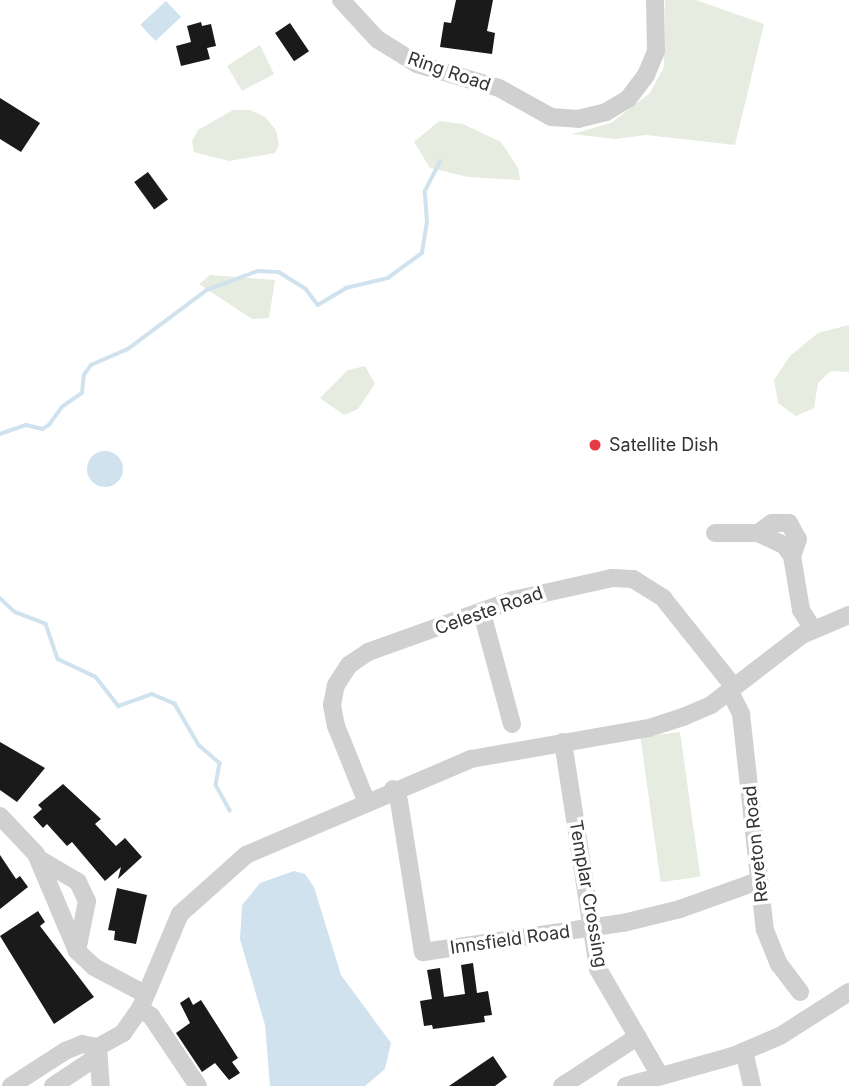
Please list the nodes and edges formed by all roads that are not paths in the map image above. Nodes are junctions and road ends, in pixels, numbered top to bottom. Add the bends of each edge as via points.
1 (341, 0) edge
2 (655, 0) edge
3 (715, 533) dead end
4 (482, 613) junction
5 (849, 615) edge
6 (813, 629) junction
7 (732, 689) junction
8 (512, 724) dead end
9 (563, 742) junction
10 (393, 789) junction
11 (367, 803) junction
12 (0, 816) edge
13 (38, 859) junction
14 (758, 881) junction
15 (590, 928) junction
16 (78, 951) junction
17 (800, 992) dead end
18 (849, 992) edge
19 (143, 1001) junction
20 (637, 1037) junction
21 (98, 1047) junction
22 (744, 1051) junction
23 (659, 1074) junction
24 (0, 1075) edge
25 (9, 1086) edge
26 (53, 1086) edge
27 (101, 1086) edge
28 (198, 1086) edge
29 (562, 1086) edge
30 (627, 1086) edge
31 (752, 1086) edge

1 - 2 street, Ring Road via 366,31 417,64 499,88 551,117 578,119 606,112 628,99 646,75 656,51
3 - 6 street via 772,536 792,556 801,610
4 - 7 street, Celeste Road via 556,588 634,579 663,598
4 - 8 street
4 - 11 street, Celeste Road via 368,652 349,665 336,685 332,705 336,726
5 - 6 street
6 - 7 street
7 - 9 street via 710,705 649,728
7 - 14 street, Reveton Road via 741,714
9 - 10 street via 471,759
9 - 15 street, Templar Crossing
10 - 11 street
10 - 15 street, Innsfield Road via 399,801 423,952
11 - 19 street via 246,855 216,877 180,914
12 - 13 street
13 - 16 street
13 - 16 street via 78,882 87,901
14 - 15 street, Innsfield Road via 680,909
14 - 17 street, Reveton Road via 765,930 779,964
15 - 20 street, Templar Crossing via 598,969
16 - 19 street
18 - 22 street via 780,1036
19 - 21 street via 123,1032
19 - 28 street
20 - 23 street, Templar Crossing
20 - 29 street
21 - 25 street via 82,1044 65,1051
21 - 26 street via 92,1060
21 - 27 street
22 - 23 street
22 - 31 street
23 - 30 street
24 - 25 street

